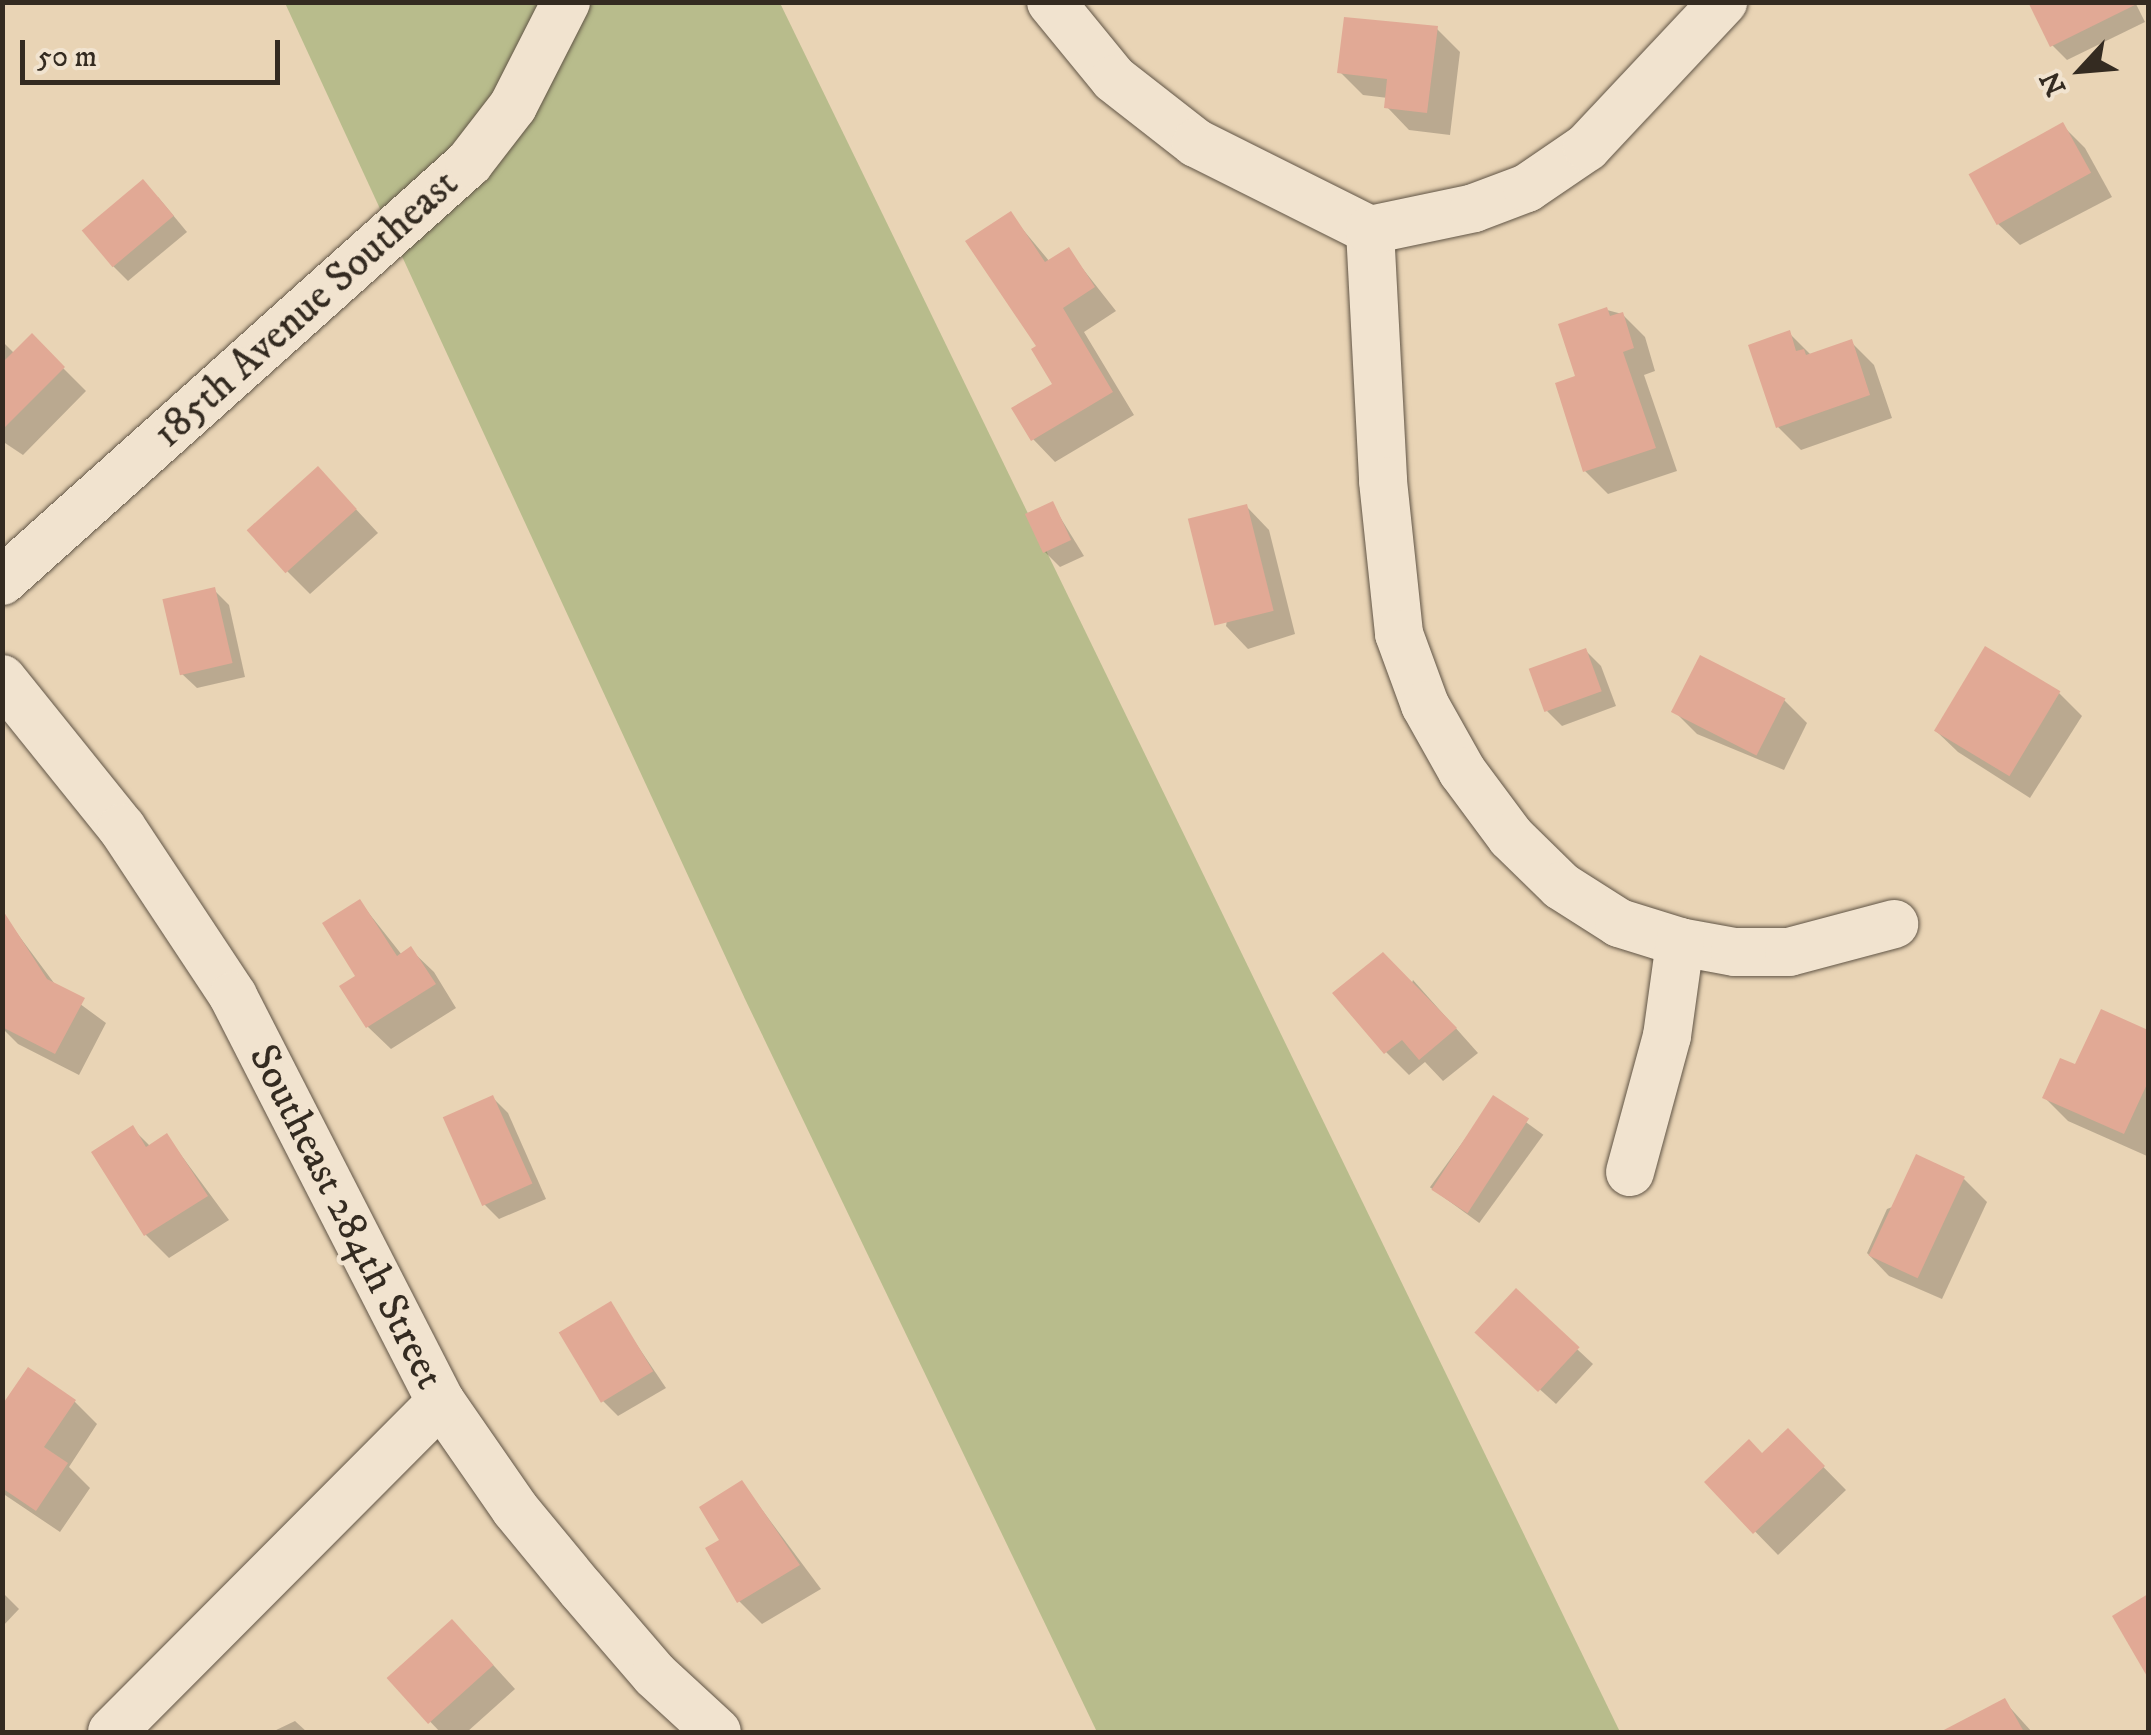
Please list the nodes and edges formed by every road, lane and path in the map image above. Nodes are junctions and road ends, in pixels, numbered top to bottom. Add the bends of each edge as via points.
1 (566, 2) edge
2 (1051, 2) edge
3 (1723, 2) edge
4 (1370, 230) junction
5 (2, 581) edge
6 (2, 680) edge
7 (1894, 924) dead end
8 (1680, 942) junction
9 (1630, 1172) dead end
10 (441, 1402) junction
11 (112, 1732) edge
12 (717, 1732) edge

1 - 5 street, 185th Avenue Southeast via 512,106 469,163
2 - 4 street via 1114,79 1196,143
3 - 4 street via 1586,147 1527,188 1474,208
4 - 8 street via 1382,481 1399,634 1425,705 1462,771 1511,837 1561,886 1619,923
6 - 10 street, Southeast 284th Street via 122,828 233,996
7 - 8 street via 1790,952
8 - 9 street via 1667,1036
10 - 11 street
10 - 12 street, Southeast 284th Street via 570,1576 655,1675

